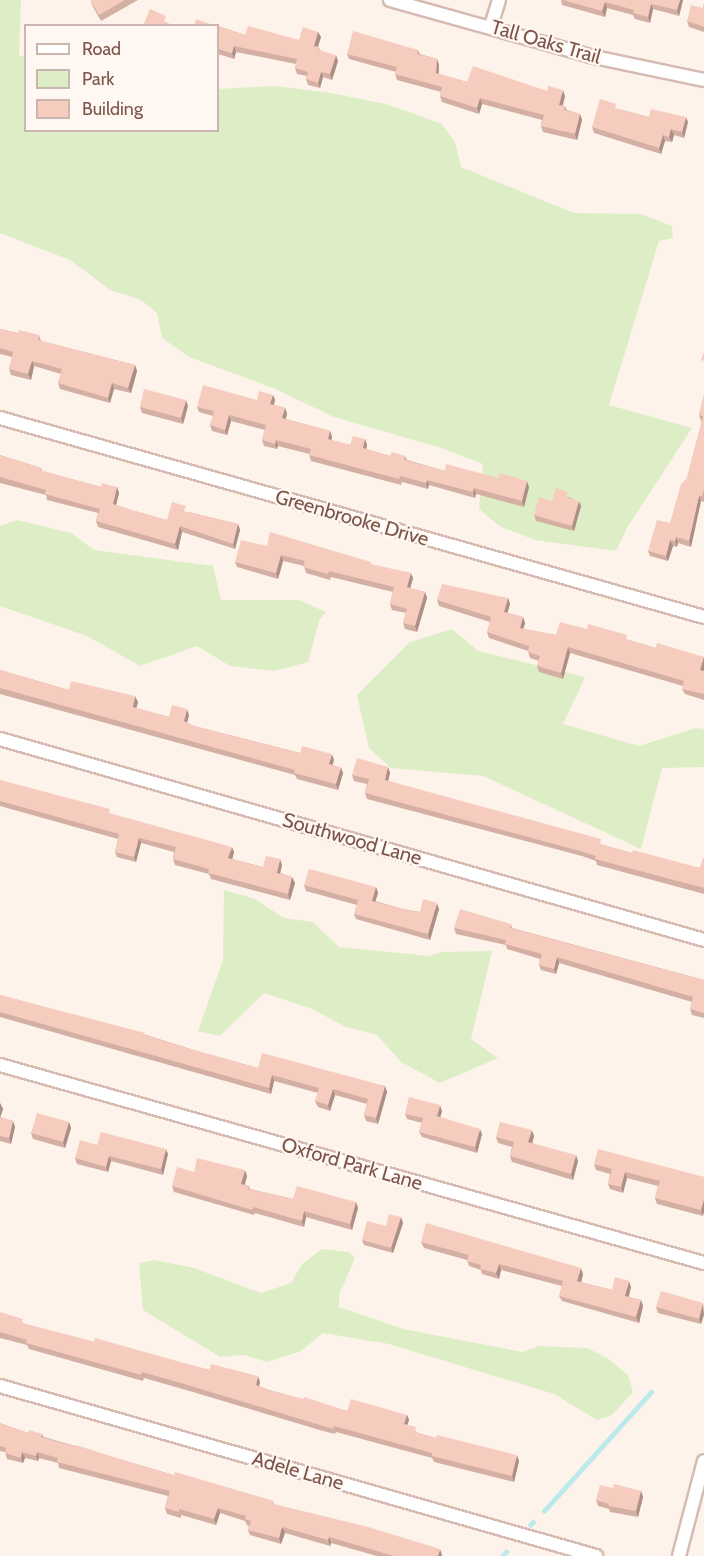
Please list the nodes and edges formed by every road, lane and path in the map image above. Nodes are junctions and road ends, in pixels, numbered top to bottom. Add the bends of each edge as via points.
1 (390, 0) edge
2 (499, 0) edge
3 (491, 26) junction
4 (704, 80) edge
5 (0, 418) edge
6 (704, 618) edge
7 (0, 739) edge
8 (704, 940) edge
9 (0, 1065) edge
10 (704, 1263) edge
11 (0, 1386) edge
12 (704, 1461) edge
13 (596, 1556) edge
14 (679, 1556) edge

1 - 3 street, Tall Oaks Trail
2 - 3 street
3 - 4 street, Tall Oaks Trail via 590,56
5 - 6 street, Greenbrooke Drive
7 - 8 street, Southwood Lane
9 - 10 street, Oxford Park Lane
11 - 13 street, Adele Lane
12 - 14 street

